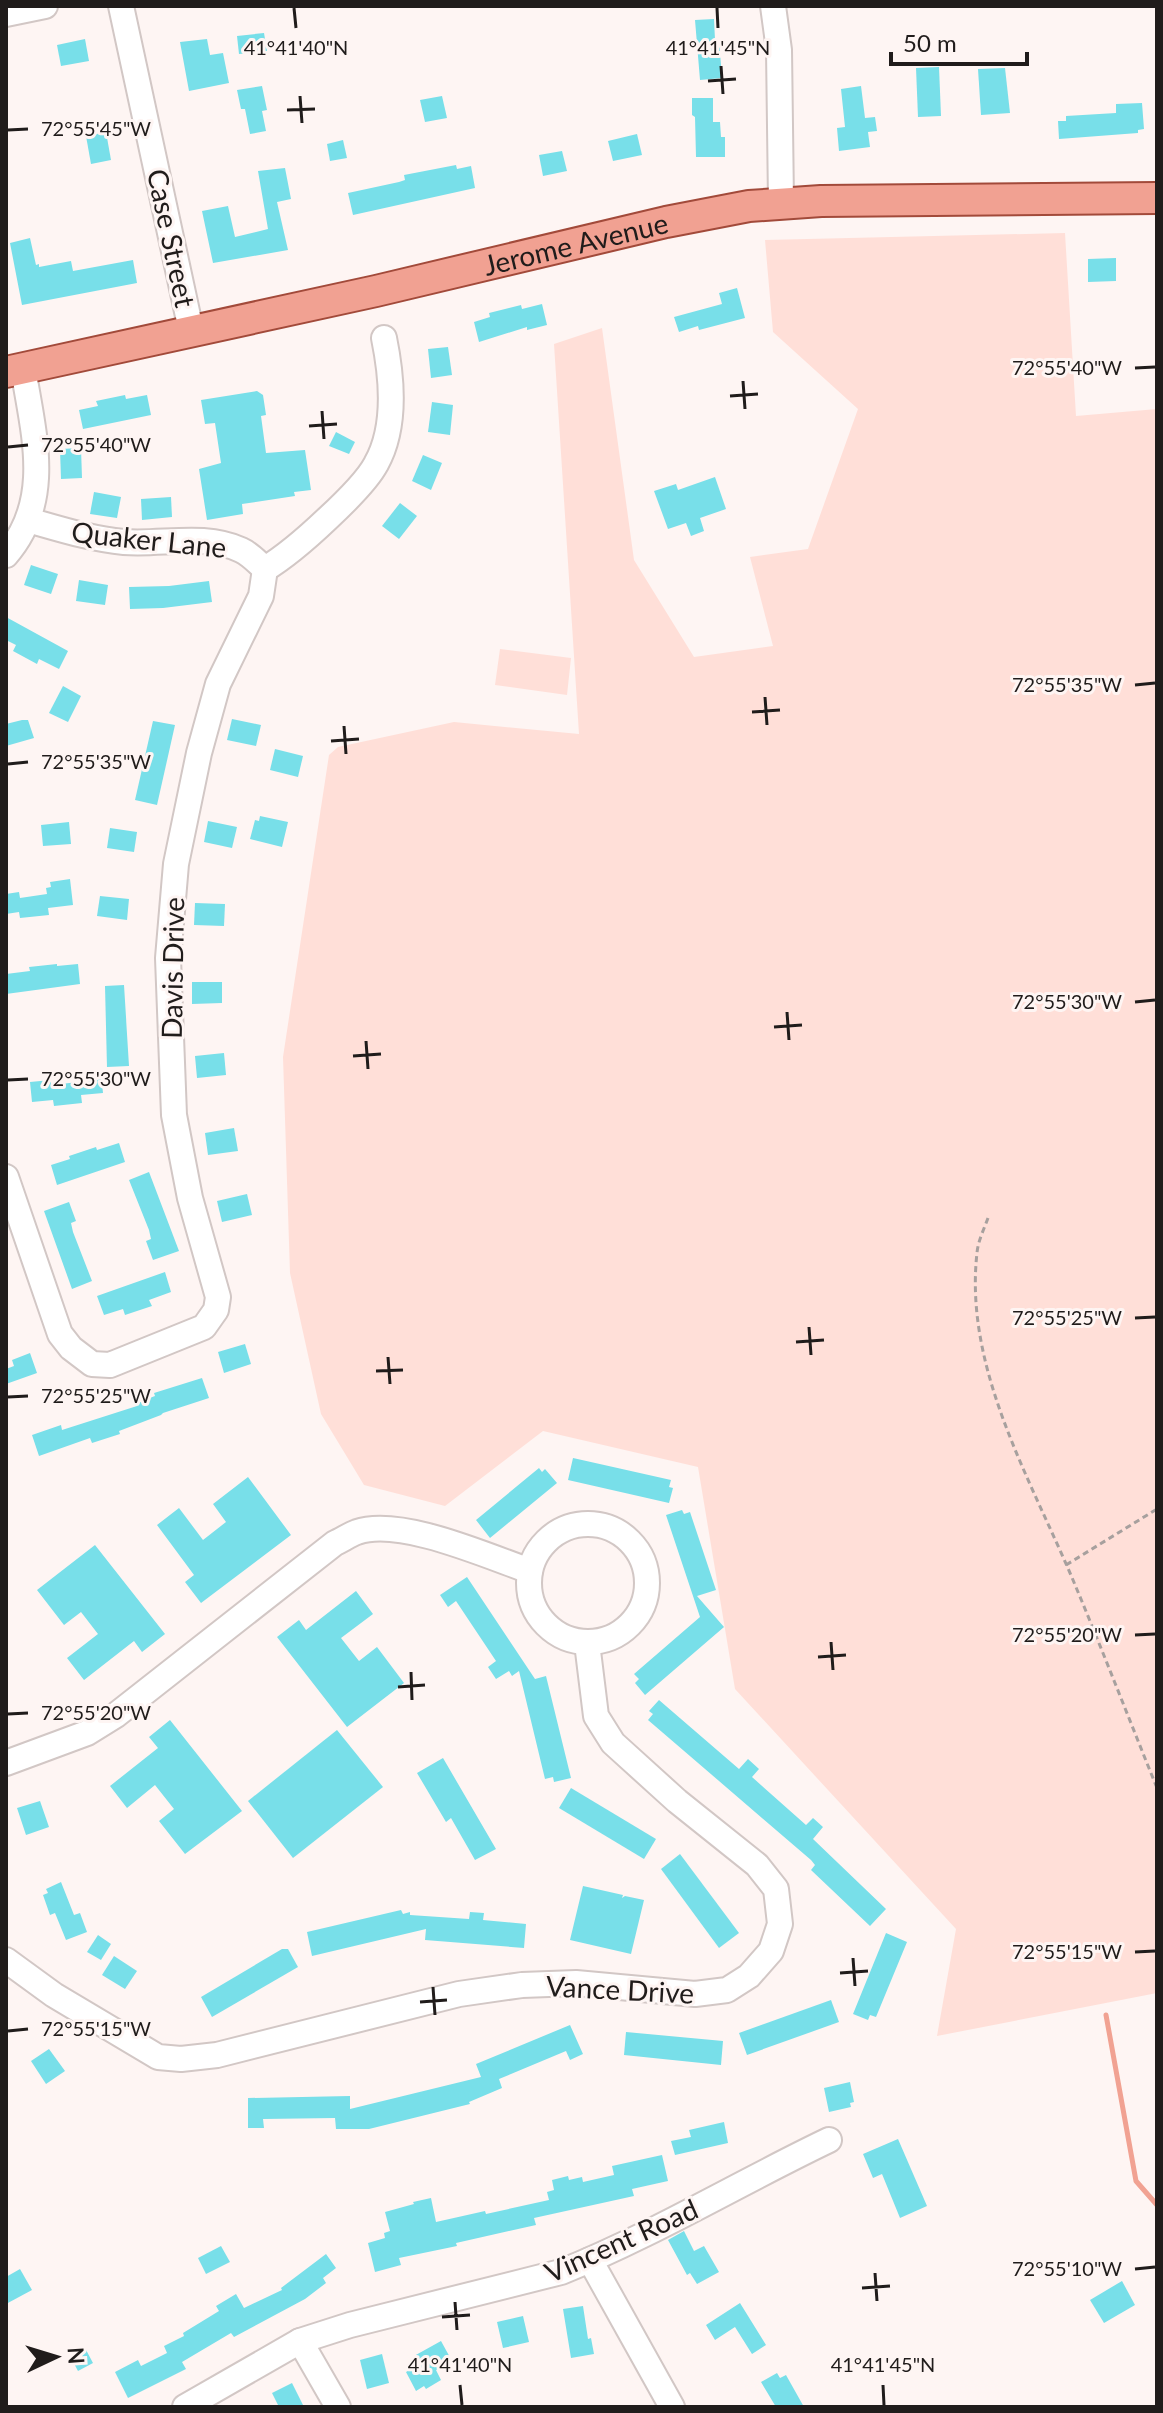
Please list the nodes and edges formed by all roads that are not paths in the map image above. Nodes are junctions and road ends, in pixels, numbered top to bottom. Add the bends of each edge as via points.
1 (45, 6) edge
2 (121, 6) edge
3 (773, 6) edge
4 (6, 14) edge
5 (1157, 198) edge
6 (781, 202) junction
7 (191, 330) junction
8 (384, 338) dead end
9 (14, 370) edge
10 (28, 520) junction
11 (6, 555) edge
12 (265, 569) junction
13 (6, 1177) edge
14 (530, 1571) junction
15 (587, 1643) junction
16 (6, 1763) edge
17 (6, 1960) edge
18 (829, 2140) dead end
19 (590, 2260) junction
20 (300, 2341) junction
21 (185, 2407) edge
22 (338, 2407) edge
23 (672, 2407) edge

1 - 4 street
2 - 7 street, Case Street
3 - 6 street via 779,50
5 - 6 main road, Jerome Avenue
6 - 7 main road, Jerome Avenue via 666,222
7 - 9 main road, Jerome Avenue
8 - 12 street via 393,391 388,431 376,464 340,507
9 - 10 street via 37,449
10 - 11 street
10 - 12 street, Quaker Lane via 124,542 221,543 243,550
12 - 13 street, Davis Drive via 261,596 218,684 199,753 176,864 169,942 174,1115 218,1297 216,1310 204,1327 110,1365 92,1364 60,1334
14 - 15 street via 533,1605 542,1620 554,1632
14 - 15 street via 548,1539 562,1529 599,1524 632,1542 648,1577 639,1614 610,1639
14 - 16 street via 424,1533 359,1531 335,1543 116,1715 87,1733
15 - 17 street, Vance Drive via 596,1716 613,1743 757,1865 776,1889 780,1924 771,1951 749,1976 727,1990 695,1994 576,1983 522,1985 459,1994 217,2055 181,2059 158,2057 136,2045
18 - 19 street, Vincent Road
19 - 20 street, Vincent Road
19 - 23 street
20 - 21 street, Vincent Road
20 - 22 street

